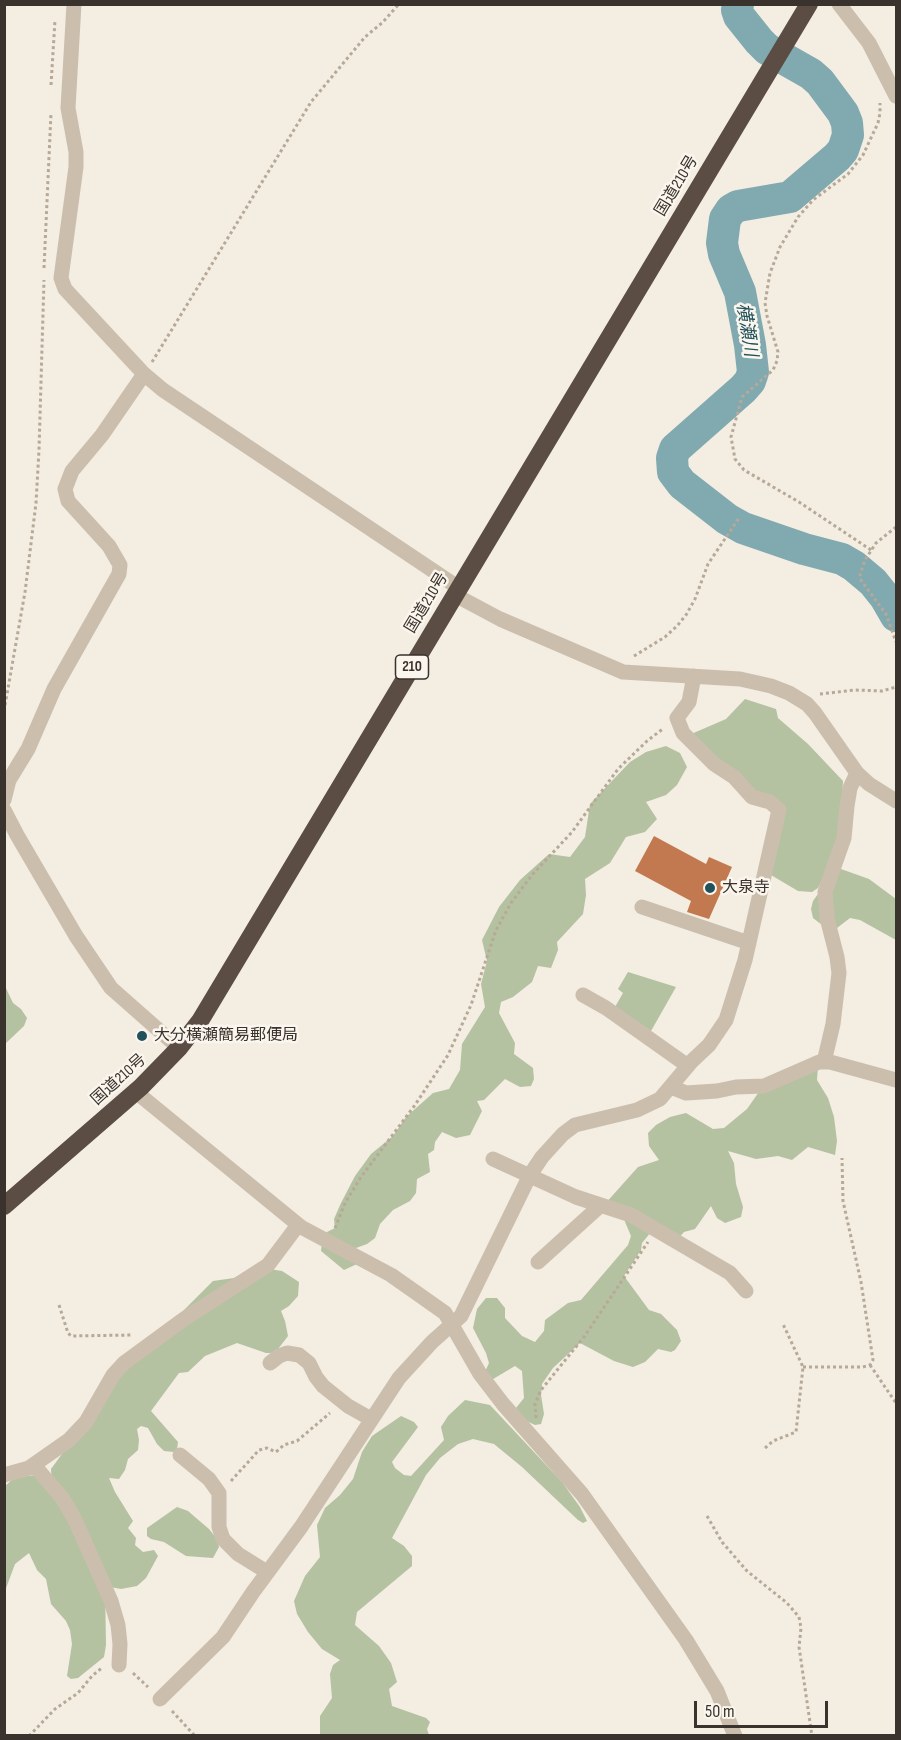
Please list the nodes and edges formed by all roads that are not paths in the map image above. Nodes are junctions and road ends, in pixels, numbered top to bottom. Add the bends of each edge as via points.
1 (74, 4) edge
2 (838, 4) edge
3 (806, 6) edge
4 (897, 96) edge
5 (144, 374) junction
6 (457, 592) junction
7 (694, 676) junction
8 (857, 773) junction
9 (4, 800) edge
10 (897, 801) edge
11 (4, 810) edge
12 (642, 907) dead end
13 (749, 943) junction
14 (583, 995) dead end
15 (179, 1048) junction
16 (824, 1062) junction
17 (688, 1066) junction
18 (897, 1080) edge
19 (671, 1087) junction
20 (136, 1092) junction
21 (493, 1158) dead end
22 (530, 1175) junction
23 (601, 1205) junction
24 (4, 1206) edge
25 (298, 1225) junction
26 (538, 1262) dead end
27 (746, 1291) dead end
28 (453, 1324) junction
29 (270, 1363) dead end
30 (371, 1419) junction
31 (180, 1455) dead end
32 (34, 1465) junction
33 (4, 1475) edge
34 (267, 1572) junction
35 (119, 1665) road end
36 (160, 1699) road end
37 (735, 1736) edge

1 - 5 street via 69,108 76,167 62,284
2 - 4 street via 869,43
3 - 6 highway, 国道210号 / 210
5 - 6 street
5 - 9 street via 72,471 65,489 68,501 109,546 120,565 119,574 54,689 9,780
6 - 7 street via 500,619 612,668 633,674
6 - 15 highway, 国道210号 / 210 via 206,1011
7 - 8 street via 740,680 789,693 807,704
7 - 13 street via 690,702 677,718 686,738 752,797 770,802 779,810
8 - 10 street
8 - 16 street via 850,788 844,838 825,892 839,973
11 - 15 street via 71,928 111,988
12 - 13 street
13 - 17 street via 726,1020
14 - 17 street
15 - 20 highway, 国道210号 / 210
16 - 18 street
16 - 19 street via 764,1086 691,1092
17 - 19 street
19 - 22 street via 660,1099 637,1110 569,1129
20 - 24 highway, 国道210号 / 210
20 - 25 street
21 - 22 street
22 - 23 street
22 - 28 street via 464,1310
23 - 26 street
23 - 27 street via 646,1223 730,1274
25 - 28 street via 396,1278 445,1313
25 - 32 street via 268,1265 124,1362 77,1432
28 - 30 street via 416,1358
28 - 37 street via 480,1374 588,1502 686,1640 717,1691
29 - 30 street via 288,1353 299,1355 309,1363 323,1386
30 - 34 street via 302,1527
31 - 34 street via 209,1479 219,1493 223,1539
32 - 33 street
32 - 35 street via 75,1520 111,1601 118,1625
34 - 36 street via 223,1637

